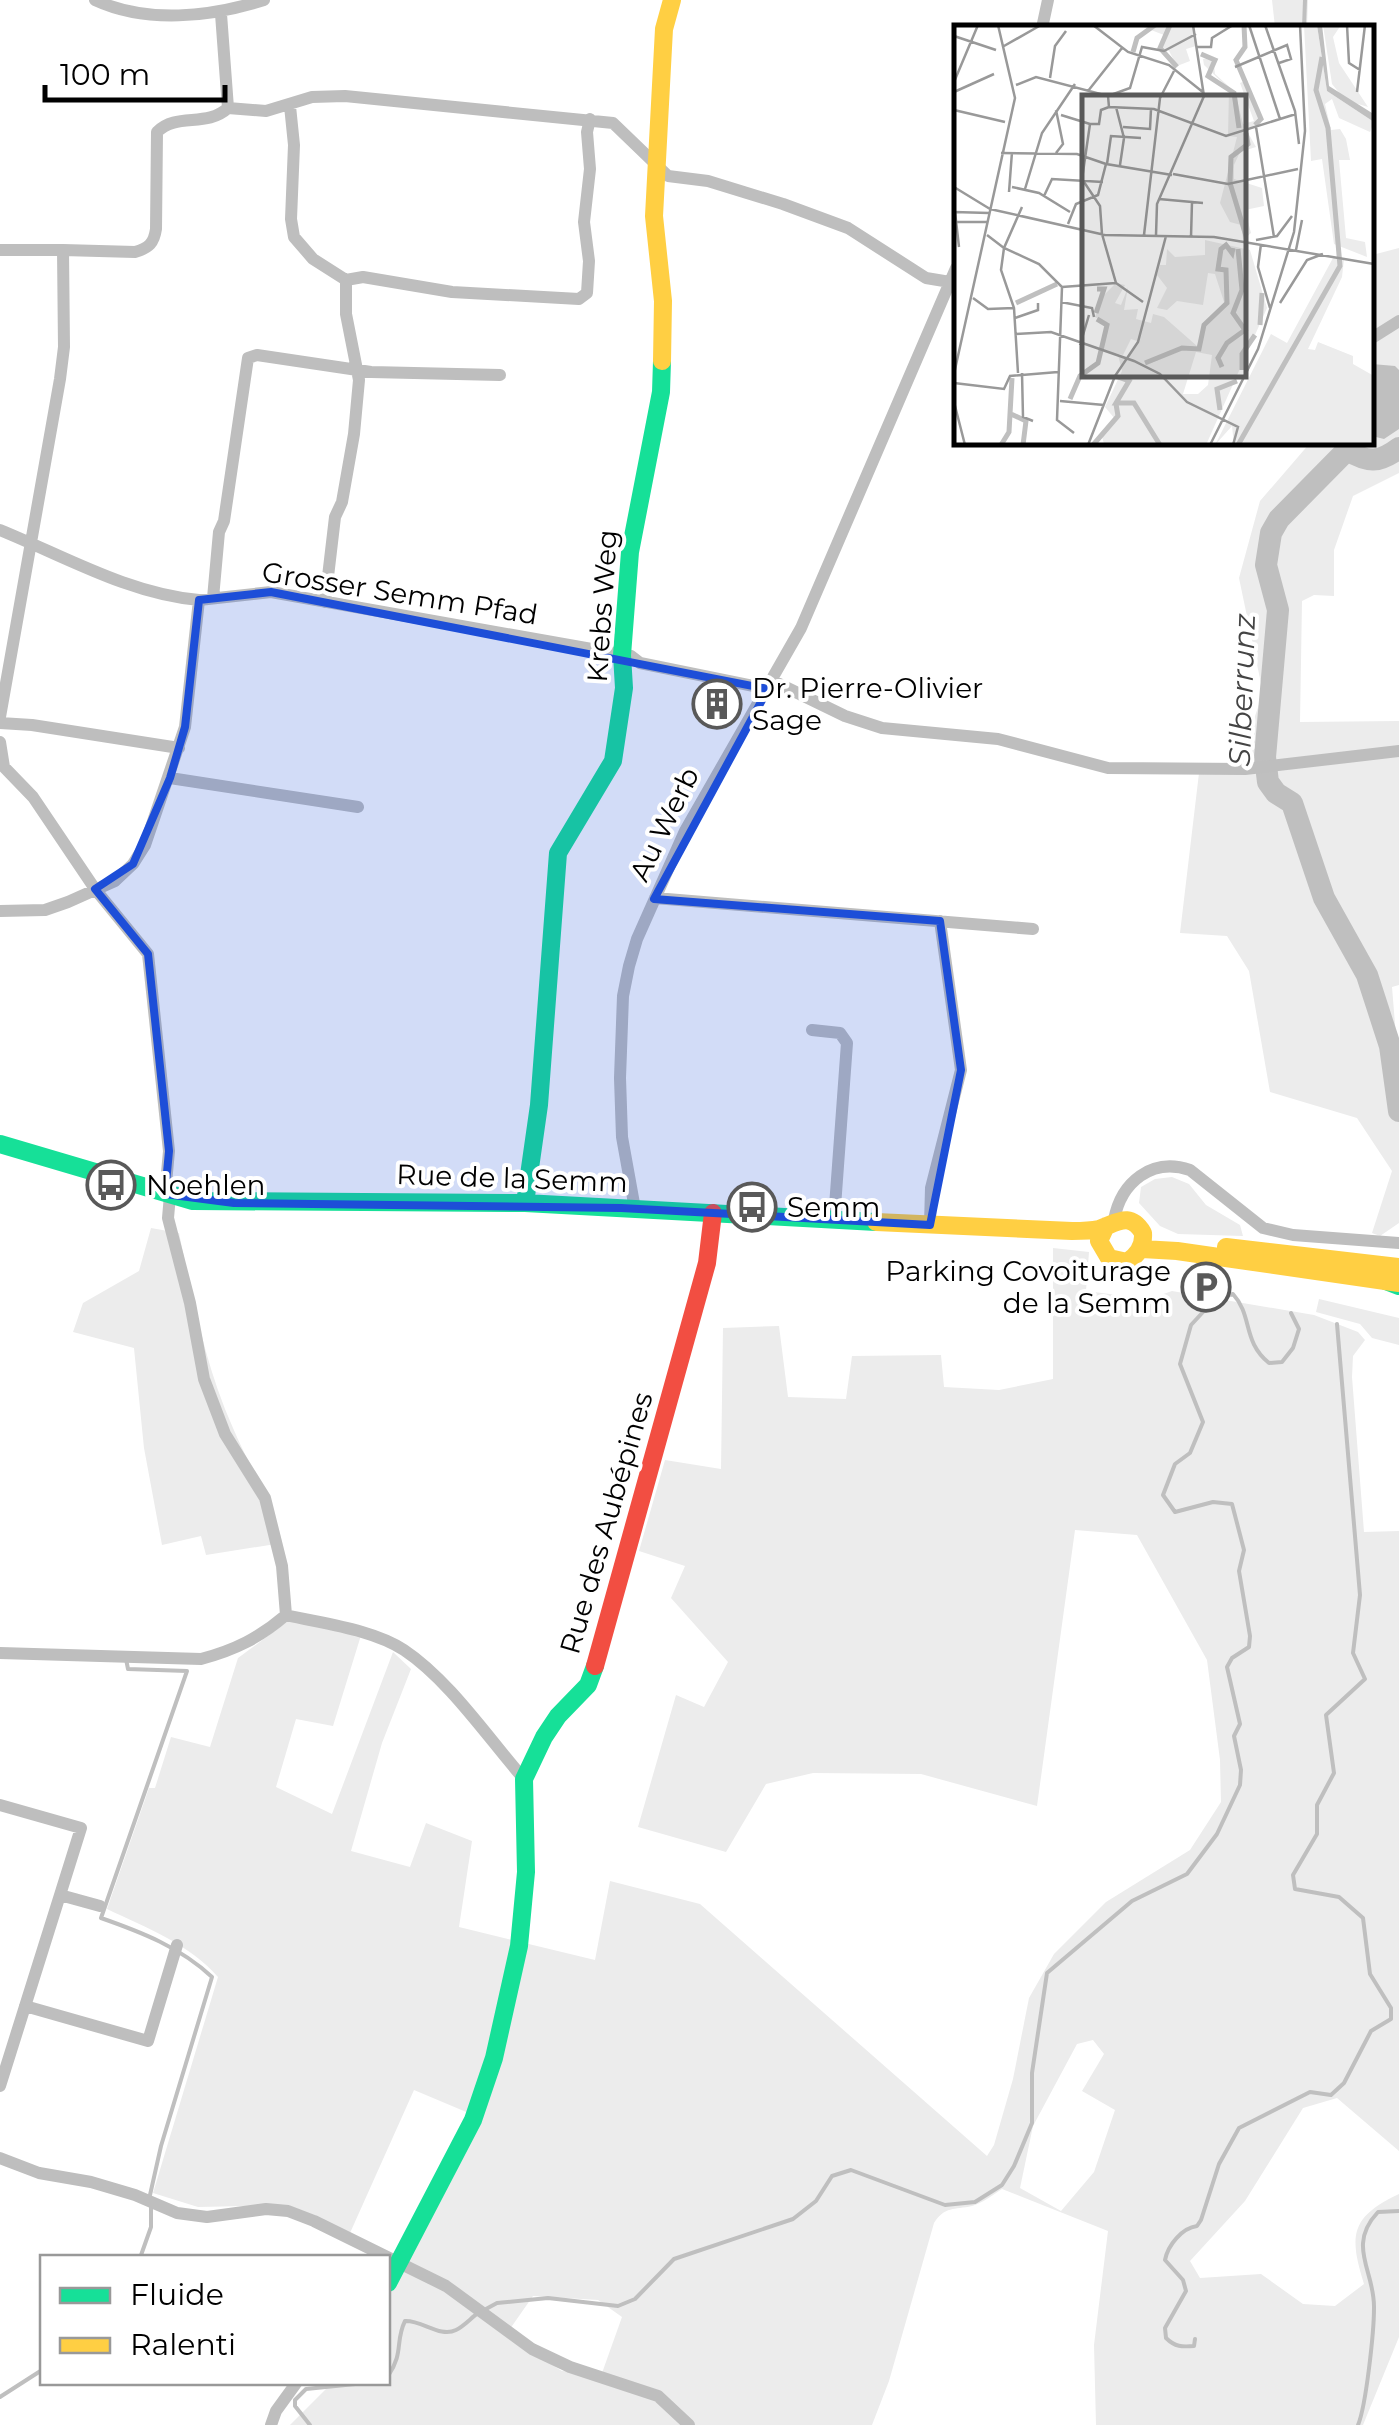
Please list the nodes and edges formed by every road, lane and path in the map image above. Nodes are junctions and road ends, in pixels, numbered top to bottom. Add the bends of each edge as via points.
1 (94, 0) edge
2 (264, 0) edge
3 (672, 0) edge
4 (1048, 0) edge
5 (221, 14) junction
6 (1043, 25) edge
7 (290, 106) junction
8 (228, 108) junction
9 (590, 118) junction
10 (656, 166) junction
11 (0, 250) edge
12 (63, 250) junction
13 (346, 280) junction
14 (954, 283) edge
15 (1399, 321) edge
16 (1374, 337) edge
17 (358, 370) junction
18 (500, 375) dead end
19 (0, 530) edge
20 (32, 543) junction
21 (206, 599) junction
22 (324, 602) junction
23 (622, 655) junction
24 (771, 685) junction
25 (0, 720) edge
26 (0, 742) edge
27 (179, 748) junction
28 (1399, 752) edge
29 (170, 778) junction
30 (358, 808) dead end
31 (95, 888) junction
32 (655, 898) junction
33 (14, 911) edge
34 (940, 922) junction
35 (1032, 929) dead end
36 (812, 1030) dead end
37 (0, 1144) edge
38 (1126, 1194) junction
39 (168, 1195) junction
40 (525, 1203) junction
41 (635, 1209) junction
42 (713, 1213) junction
43 (834, 1220) junction
44 (1110, 1223) junction
45 (930, 1225) junction
46 (1030, 1230) junction
47 (1140, 1236) junction
48 (1399, 1243) edge
49 (1100, 1246) junction
50 (1396, 1279) edge
51 (286, 1615) junction
52 (0, 1653) edge
53 (524, 1780) junction
54 (0, 1805) edge
55 (60, 1895) junction
56 (100, 1906) dead end
57 (177, 1946) dead end
58 (25, 2006) junction
59 (0, 2086) edge
60 (0, 2158) edge
61 (383, 2255) edge
62 (390, 2258) edge
63 (400, 2263) junction
64 (390, 2280) edge
65 (295, 2385) edge
66 (272, 2425) edge
67 (689, 2425) edge

1 - 5 street via 132,14
2 - 5 street
3 - 10 street, Krebs Weg via 664,29
4 - 6 street
5 - 8 street
7 - 8 street
7 - 9 street via 346,96
7 - 13 street via 294,237
8 - 12 street via 210,120 173,121 157,132 156,230 146,249
9 - 10 street via 613,123
9 - 13 street via 584,222 589,280 580,299
10 - 14 street via 668,176 744,190 848,228 926,278
10 - 23 street, Krebs Weg via 661,392 630,552
11 - 12 street
12 - 20 street via 64,347
13 - 17 street
14 - 24 street, Au Werb
15 - 16 street
17 - 18 street
17 - 21 street via 248,358
17 - 22 street via 354,434
19 - 20 street, Grosser Semm Pfad
20 - 21 street, Grosser Semm Pfad via 140,589
20 - 25 street
21 - 22 street, Grosser Semm Pfad via 271,592
21 - 27 street
22 - 23 street, Grosser Semm Pfad
23 - 24 street, Grosser Semm Pfad
23 - 40 street, Krebs Weg via 613,761 558,853
24 - 28 street, Grosser Semm Pfad via 882,728 998,739 1108,768 1258,768
24 - 32 street, Au Werb via 706,792
25 - 27 street
26 - 31 street via 4,766 33,796
27 - 29 street
29 - 30 street
29 - 31 street via 133,864
31 - 33 street via 45,910
31 - 39 street via 148,954 170,1151
32 - 34 street
32 - 41 street, Au Werb via 623,996 622,1137
34 - 35 street
34 - 45 street via 961,1070 931,1188
36 - 43 street via 840,1033 848,1042
37 - 39 street, Rue de la Semm
38 - 44 street
38 - 47 street
38 - 48 street via 1148,1169 1178,1166 1263,1228
39 - 40 street, Rue de la Semm via 234,1203
39 - 51 street via 204,1379 225,1434 265,1498
40 - 41 street, Rue de la Semm
41 - 42 street, Rue de la Semm
42 - 43 street, Rue de la Semm
42 - 53 street, Rue des Aubépines via 707,1263 596,1666 544,1737
43 - 45 street, Rue de la Semm
44 - 46 street, Rue de la Semm via 1090,1230
44 - 47 street via 1127,1219
44 - 49 street
45 - 46 street, Rue de la Semm
46 - 49 street, Rue de la Semm
47 - 49 street via 1133,1259 1121,1262
47 - 50 street via 1177,1251
51 - 52 street via 260,1637 201,1660
51 - 53 street via 404,1650
53 - 63 street, Rue des Aubépines via 520,1946 499,2039 474,2120
54 - 55 street via 81,1828
55 - 56 street
55 - 58 street
57 - 58 street via 148,2042
58 - 59 street
60 - 61 street via 136,2195 177,2213 288,2211
62 - 63 street
63 - 64 street, Rue des Aubépines
63 - 67 street via 473,2302 532,2349 658,2396
65 - 66 street

